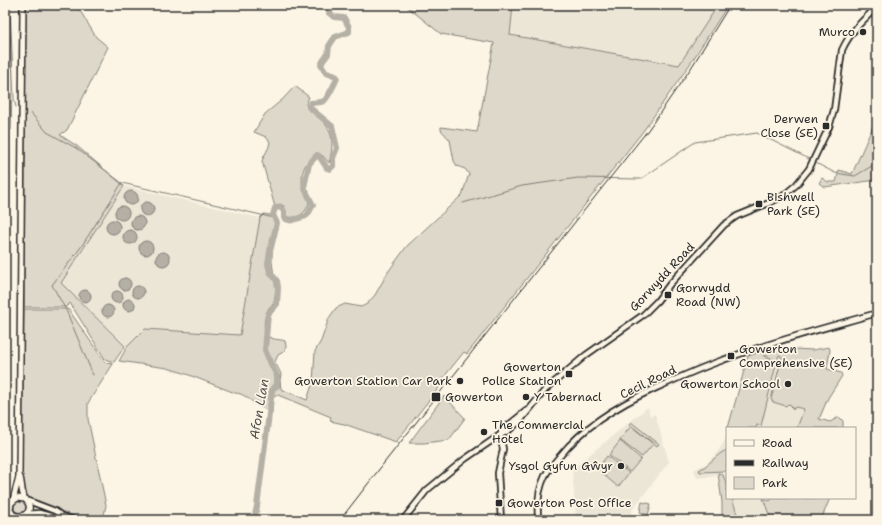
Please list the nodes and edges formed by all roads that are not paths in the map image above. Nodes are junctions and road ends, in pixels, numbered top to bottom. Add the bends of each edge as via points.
1 (23, 5) edge
2 (877, 7) edge
3 (877, 313) edge
4 (500, 435) junction
5 (19, 477) junction
6 (25, 499) junction
7 (13, 500) junction
8 (5, 502) edge
9 (5, 509) edge
10 (14, 516) edge
11 (25, 516) edge
12 (62, 516) junction
13 (75, 520) edge
14 (403, 520) edge
15 (501, 520) edge
16 (538, 520) edge

1 - 5 main road
2 - 4 main road, Gorwydd Road via 850,34 842,50 834,110 810,169 796,185 783,196 736,216 724,225 643,315 586,355 545,390 533,405
3 - 16 main road, Cecil Road via 723,360 650,390 602,417 566,448 546,475 537,505
4 - 14 main road, Gorwydd Road via 427,490
4 - 15 main road via 503,449 498,473
5 - 6 main road
5 - 7 main road
6 - 7 main road
6 - 11 main road via 29,507
6 - 12 main road
7 - 8 main road
7 - 10 main road via 10,507
9 - 10 main road
10 - 11 main road
11 - 12 main road via 39,513 54,517
12 - 13 main road

